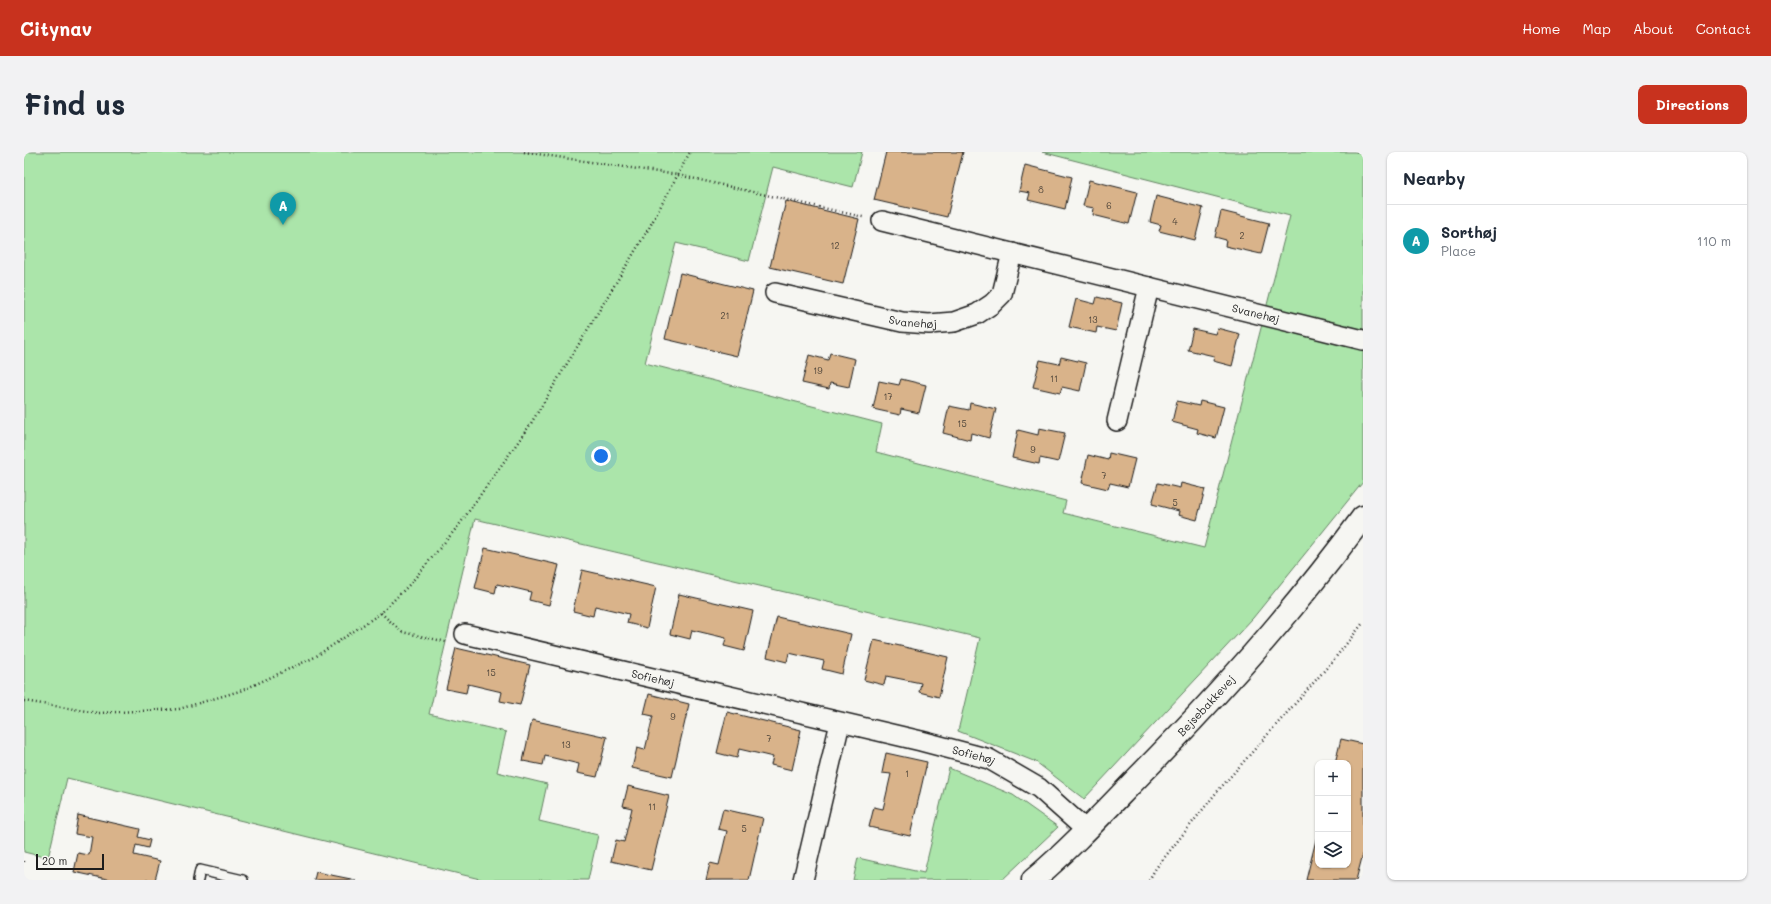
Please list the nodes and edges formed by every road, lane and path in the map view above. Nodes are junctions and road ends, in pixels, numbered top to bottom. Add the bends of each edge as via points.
1 (524, 152) edge
2 (690, 152) edge
3 (678, 175) junction
4 (882, 221) joint
5 (1012, 253) junction
6 (1149, 287) junction
7 (775, 293) dead end
8 (1363, 340) edge
9 (1118, 420) dead end
10 (1363, 517) edge
11 (381, 613) junction
12 (1363, 623) edge
13 (465, 634) joint
14 (24, 701) edge
15 (840, 723) junction
16 (1086, 830) junction
17 (198, 880) edge
18 (243, 880) edge
19 (803, 880) edge
20 (1033, 880) edge
21 (1149, 880) edge

1 - 3 path
2 - 3 path
3 - 4 path
3 - 11 path via 649,228 530,425 459,525 410,584
4 - 5 street, Svanehøj
5 - 6 street, Svanehøj
5 - 7 street, Svanehøj via 1002,294 977,314 954,322 902,322
6 - 8 street, Svanehøj
6 - 9 street
10 - 16 street, Bejsebakkevej via 1336,555 1249,660
11 - 13 path via 402,632 452,644
11 - 14 path via 315,658 243,690 179,709 98,714
12 - 21 path via 1332,663 1216,793
13 - 15 street, Sofiehøj
15 - 16 street, Sofiehøj via 921,740 989,759 1039,788
15 - 19 street
16 - 20 street, Bejsebakkevej
17 - 18 lane via 200,870

